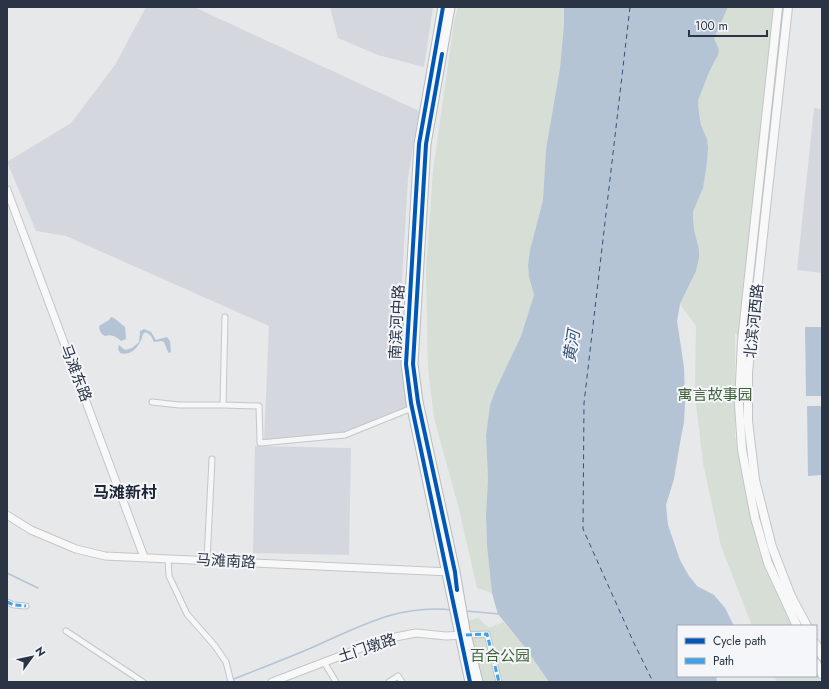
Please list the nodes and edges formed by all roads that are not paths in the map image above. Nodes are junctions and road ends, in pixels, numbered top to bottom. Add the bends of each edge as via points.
1 (443, 7) edge
2 (450, 7) edge
3 (778, 7) edge
4 (788, 7) edge
5 (7, 190) edge
6 (225, 317) dead end
7 (152, 402) dead end
8 (223, 405) junction
9 (412, 408) junction
10 (212, 459) dead end
11 (7, 515) edge
12 (144, 557) junction
13 (168, 559) junction
14 (207, 560) junction
15 (450, 572) junction
16 (7, 602) edge
17 (26, 606) dead end
18 (797, 625) edge
19 (806, 625) edge
20 (66, 631) dead end
21 (462, 635) junction
22 (817, 646) edge
23 (822, 656) edge
24 (324, 662) junction
25 (817, 665) edge
26 (822, 674) edge
27 (143, 682) edge
28 (231, 682) edge
29 (272, 682) edge
30 (336, 682) edge
31 (389, 682) edge
32 (402, 682) edge
33 (470, 682) edge
34 (478, 682) edge
35 (499, 682) edge

1 - 9 highway, 南滨河中路 via 419,144 406,364
2 - 15 highway, 南滨河中路 via 426,144 414,364 418,402
3 - 18 main road, 北滨河西路 via 742,341 739,404 742,450 755,518 768,564
4 - 19 main road, 北滨河西路 via 748,372 748,421 755,480 772,547 791,596
5 - 12 main road, 马滩东路
6 - 8 street
7 - 8 street
8 - 9 street via 259,406 260,443 345,435
9 - 15 highway, 南滨河中路
10 - 14 street
11 - 12 main road, 马滩南路 via 31,530 76,549 105,556
12 - 13 main road, 马滩南路
13 - 14 main road, 马滩南路
13 - 28 street via 169,576 187,614 226,662
14 - 15 main road, 马滩南路
15 - 21 highway, 南滨河中路
16 - 17 street
20 - 27 street
21 - 24 main road, 土门墩路 via 416,634 385,639
21 - 33 highway, 南滨河中路
21 - 34 highway, 南滨河中路
21 - 35 street via 487,634
22 - 23 main road
24 - 29 main road, 土门墩路
24 - 30 street
25 - 26 main road
31 - 32 street via 398,676

